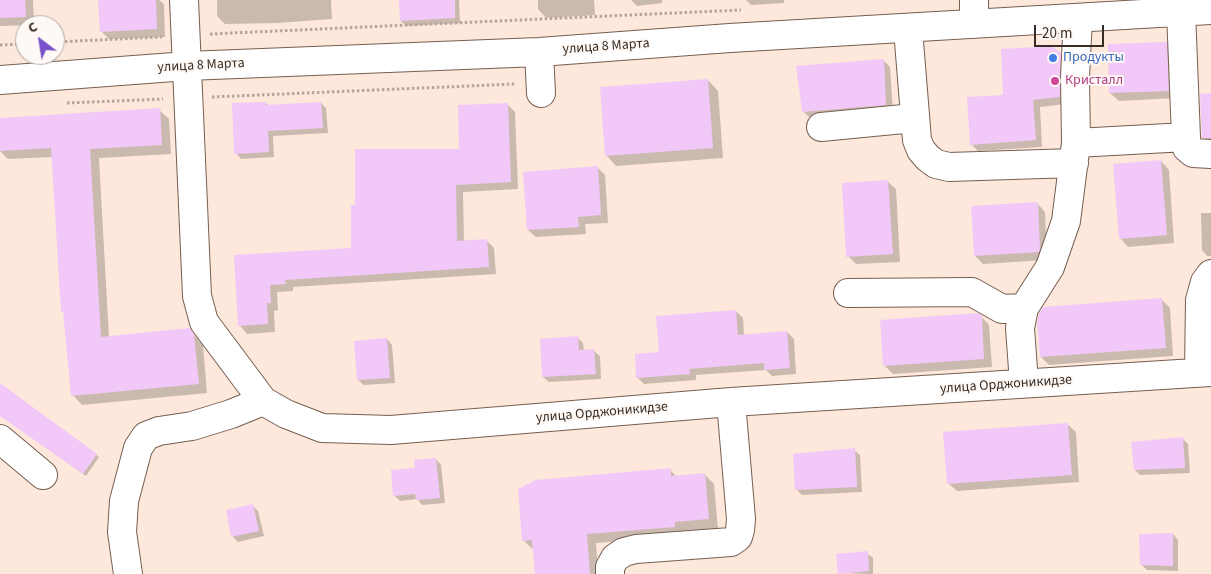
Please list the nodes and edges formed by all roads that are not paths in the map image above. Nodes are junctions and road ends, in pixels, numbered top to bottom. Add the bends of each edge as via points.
1 (184, 0) edge
2 (1211, 10) edge
3 (974, 12) edge
4 (1181, 12) junction
5 (1078, 18) junction
6 (908, 29) junction
7 (539, 52) junction
8 (187, 66) junction
9 (0, 80) edge
10 (541, 88) road end
11 (914, 118) junction
12 (821, 127) dead end
13 (1186, 137) junction
14 (1075, 153) junction
15 (1211, 154) edge
16 (1211, 274) edge
17 (848, 293) dead end
18 (1024, 308) junction
19 (1205, 372) edge
20 (1024, 384) junction
21 (263, 401) junction
22 (731, 402) junction
23 (0, 439) edge
24 (43, 475) dead end
25 (127, 574) edge
26 (610, 574) edge

1 - 8 street
2 - 4 street, улица 8 Марта
3 - 5 street, улица 8 Марта
3 - 6 street, улица 8 Марта
4 - 5 street, улица 8 Марта
4 - 13 street
5 - 14 street
6 - 7 street, улица 8 Марта
6 - 11 street
7 - 8 street, улица 8 Марта
7 - 10 street
8 - 9 street, улица 8 Марта
8 - 21 street via 197,296 204,322
11 - 12 street
11 - 14 street via 922,150 936,164 948,167
13 - 14 street
13 - 15 street via 1187,148 1193,153
14 - 18 street via 1066,221 1050,267
16 - 19 street via 1200,300
17 - 18 street via 972,292 1002,309
18 - 20 street via 1020,328
19 - 20 street, улица Орджоникидзе
20 - 22 street, улица Орджоникидзе
21 - 22 street, улица Орджоникидзе via 322,428 391,430
21 - 25 street via 192,426 146,436 138,448 124,501 122,532
22 - 26 street via 741,519 738,537 731,542 624,552 610,567
23 - 24 street

